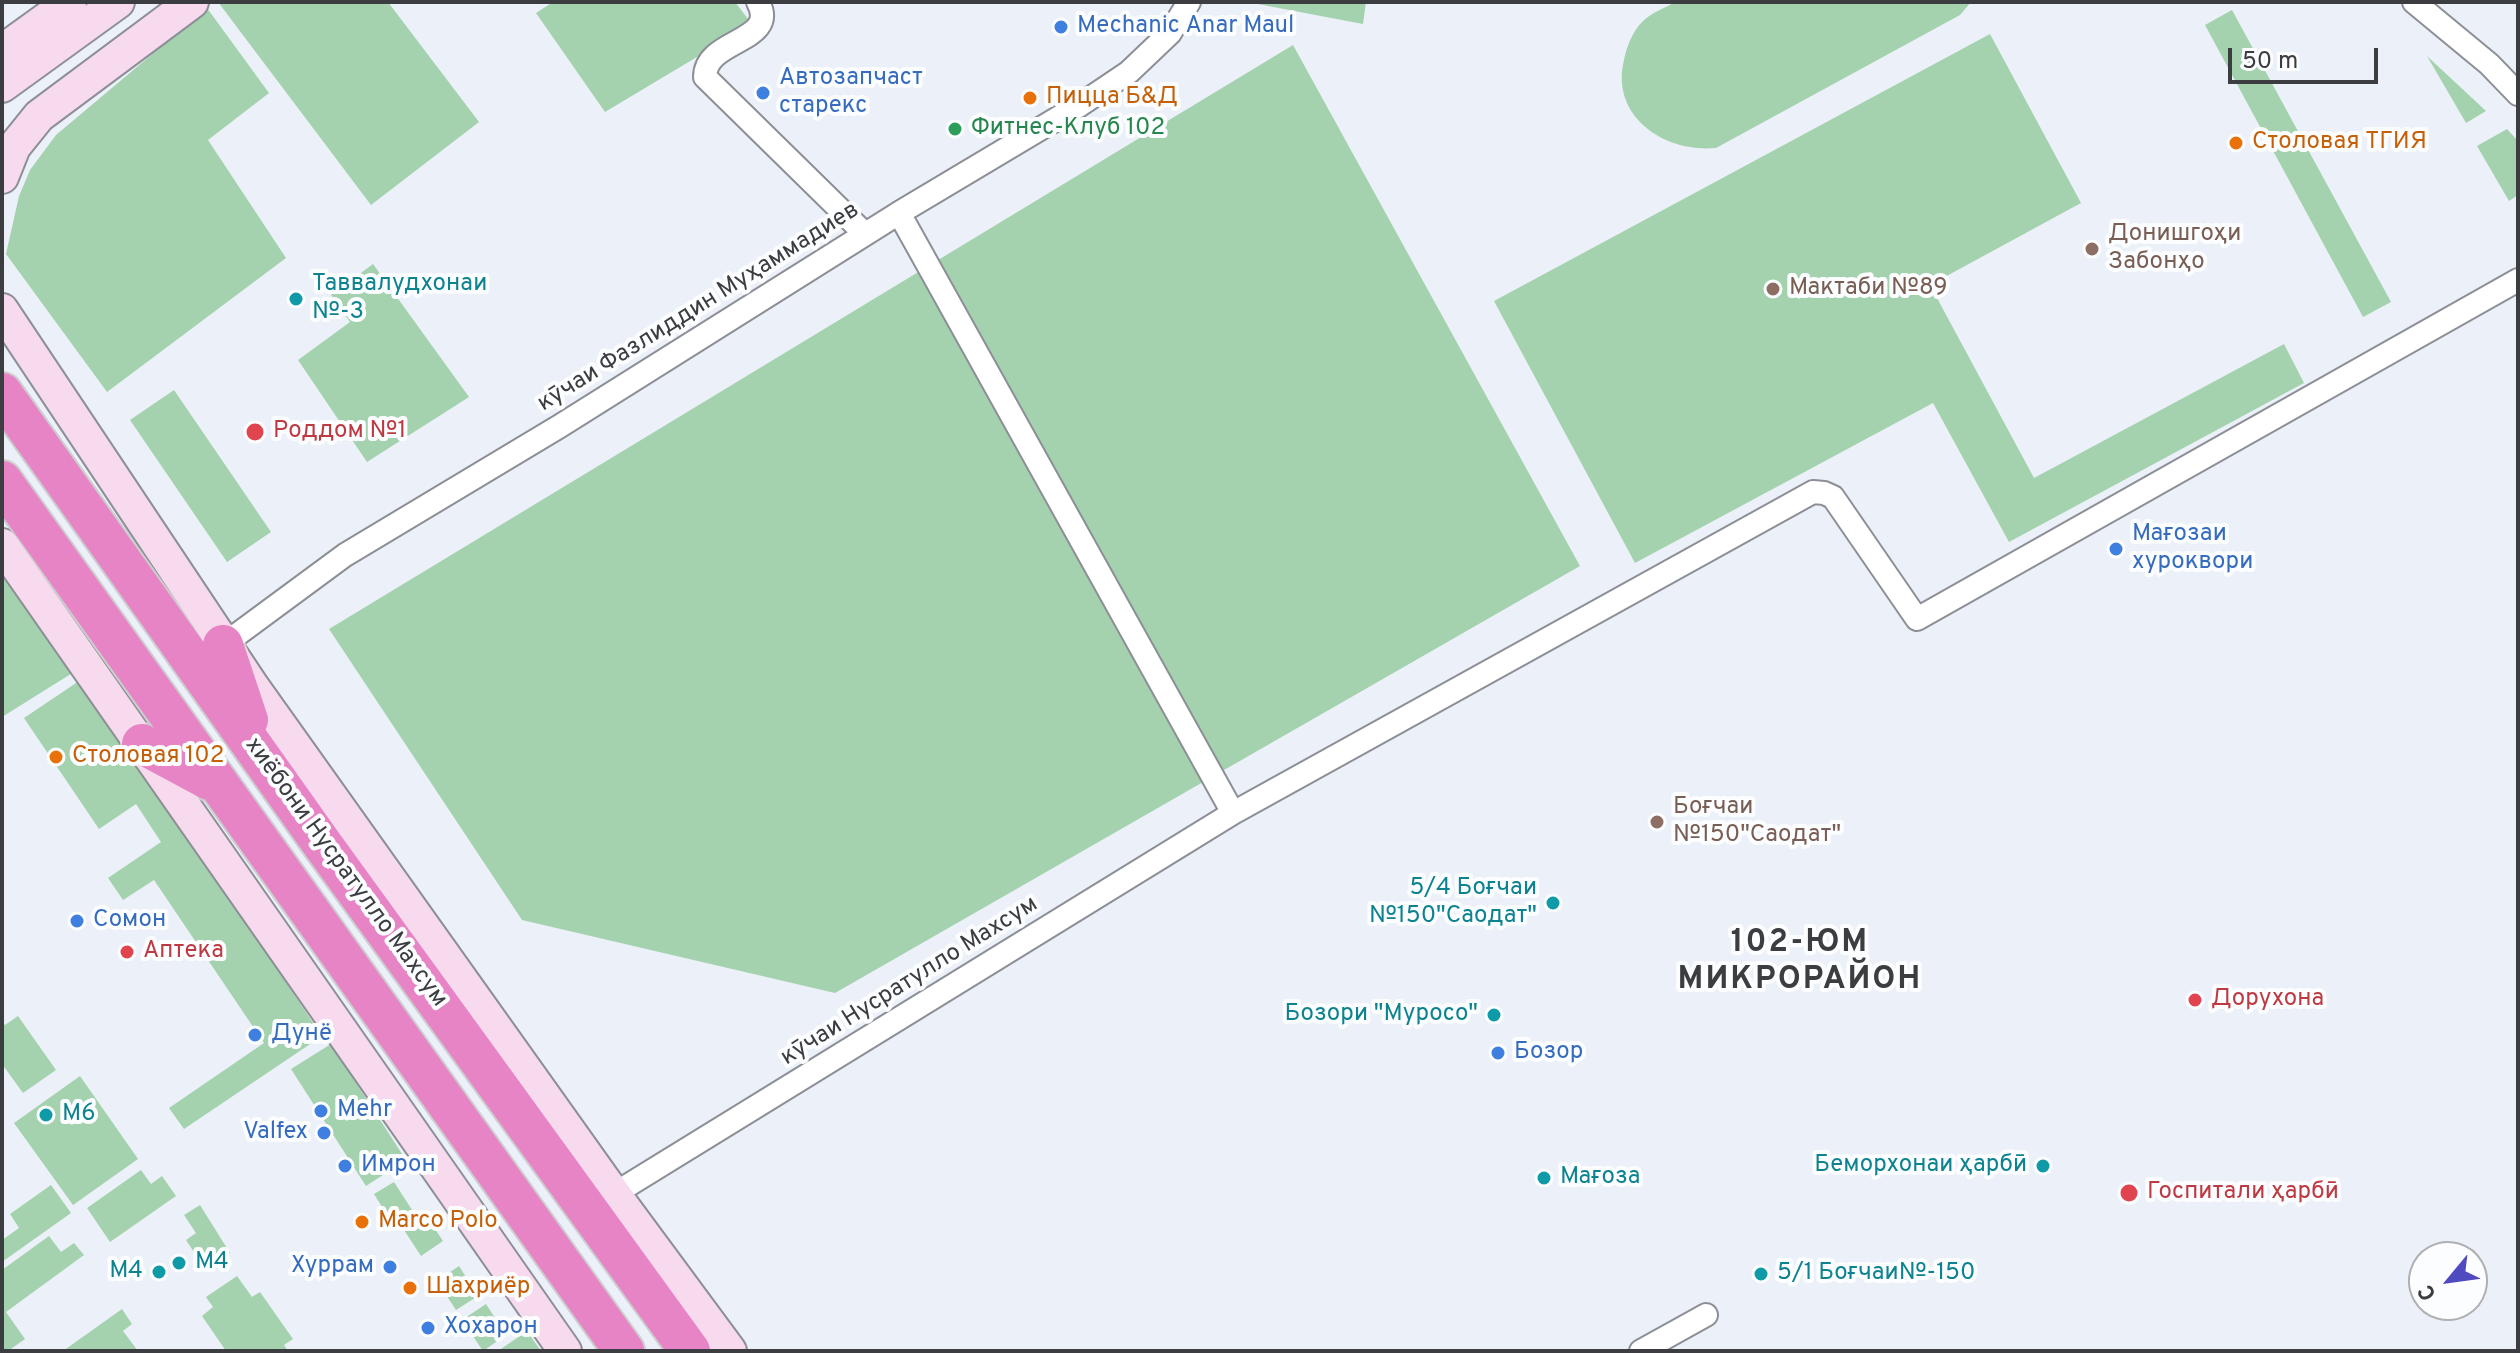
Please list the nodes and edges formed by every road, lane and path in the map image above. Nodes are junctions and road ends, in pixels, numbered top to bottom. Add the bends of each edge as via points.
1 (70, 2) edge
2 (118, 2) edge
3 (192, 2) edge
4 (758, 2) edge
5 (1189, 2) edge
6 (2414, 2) edge
7 (2, 51) edge
8 (2, 86) edge
9 (2518, 94) edge
10 (2, 177) edge
11 (899, 213) junction
12 (865, 234) junction
13 (2518, 280) edge
14 (2, 310) edge
15 (2, 393) edge
16 (2, 481) edge
17 (2, 545) edge
18 (223, 645) junction
19 (142, 744) junction
20 (258, 751) junction
21 (217, 784) junction
22 (1233, 813) junction
23 (323, 845) junction
24 (284, 874) junction
25 (614, 1194) junction
26 (1706, 1315) dead end
27 (565, 1351) edge
28 (624, 1351) edge
29 (690, 1351) edge
30 (730, 1351) edge
31 (1641, 1351) edge

1 - 7 street
2 - 8 street
3 - 10 street via 39,116 14,147
4 - 12 street via 763,12 758,29 711,57 705,77
5 - 11 street, кӯчаи Фазлиддин Муҳаммадиев via 1170,33 1129,72
6 - 9 street
11 - 12 street, кӯчаи Фазлиддин Муҳаммадиев
11 - 22 street
12 - 18 street, кӯчаи Фазлиддин Муҳаммадиев via 345,555
13 - 22 street, кӯчаи Нусратулло Махсум via 1917,619 1833,497 1813,492
14 - 18 street
15 - 20 highway, хиёбони Нусратулло Махсум
16 - 21 highway, хиёбони Нусратулло Махсум
17 - 19 street
18 - 20 highway
18 - 25 street
19 - 21 highway
19 - 27 street
20 - 23 highway, хиёбони Нусратулло Махсум
21 - 24 highway, хиёбони Нусратулло Махсум
22 - 25 street, кӯчаи Нусратулло Махсум
23 - 24 highway
23 - 29 highway, хиёбони Нусратулло Махсум
24 - 28 highway, хиёбони Нусратулло Махсум
25 - 30 street
26 - 31 street

